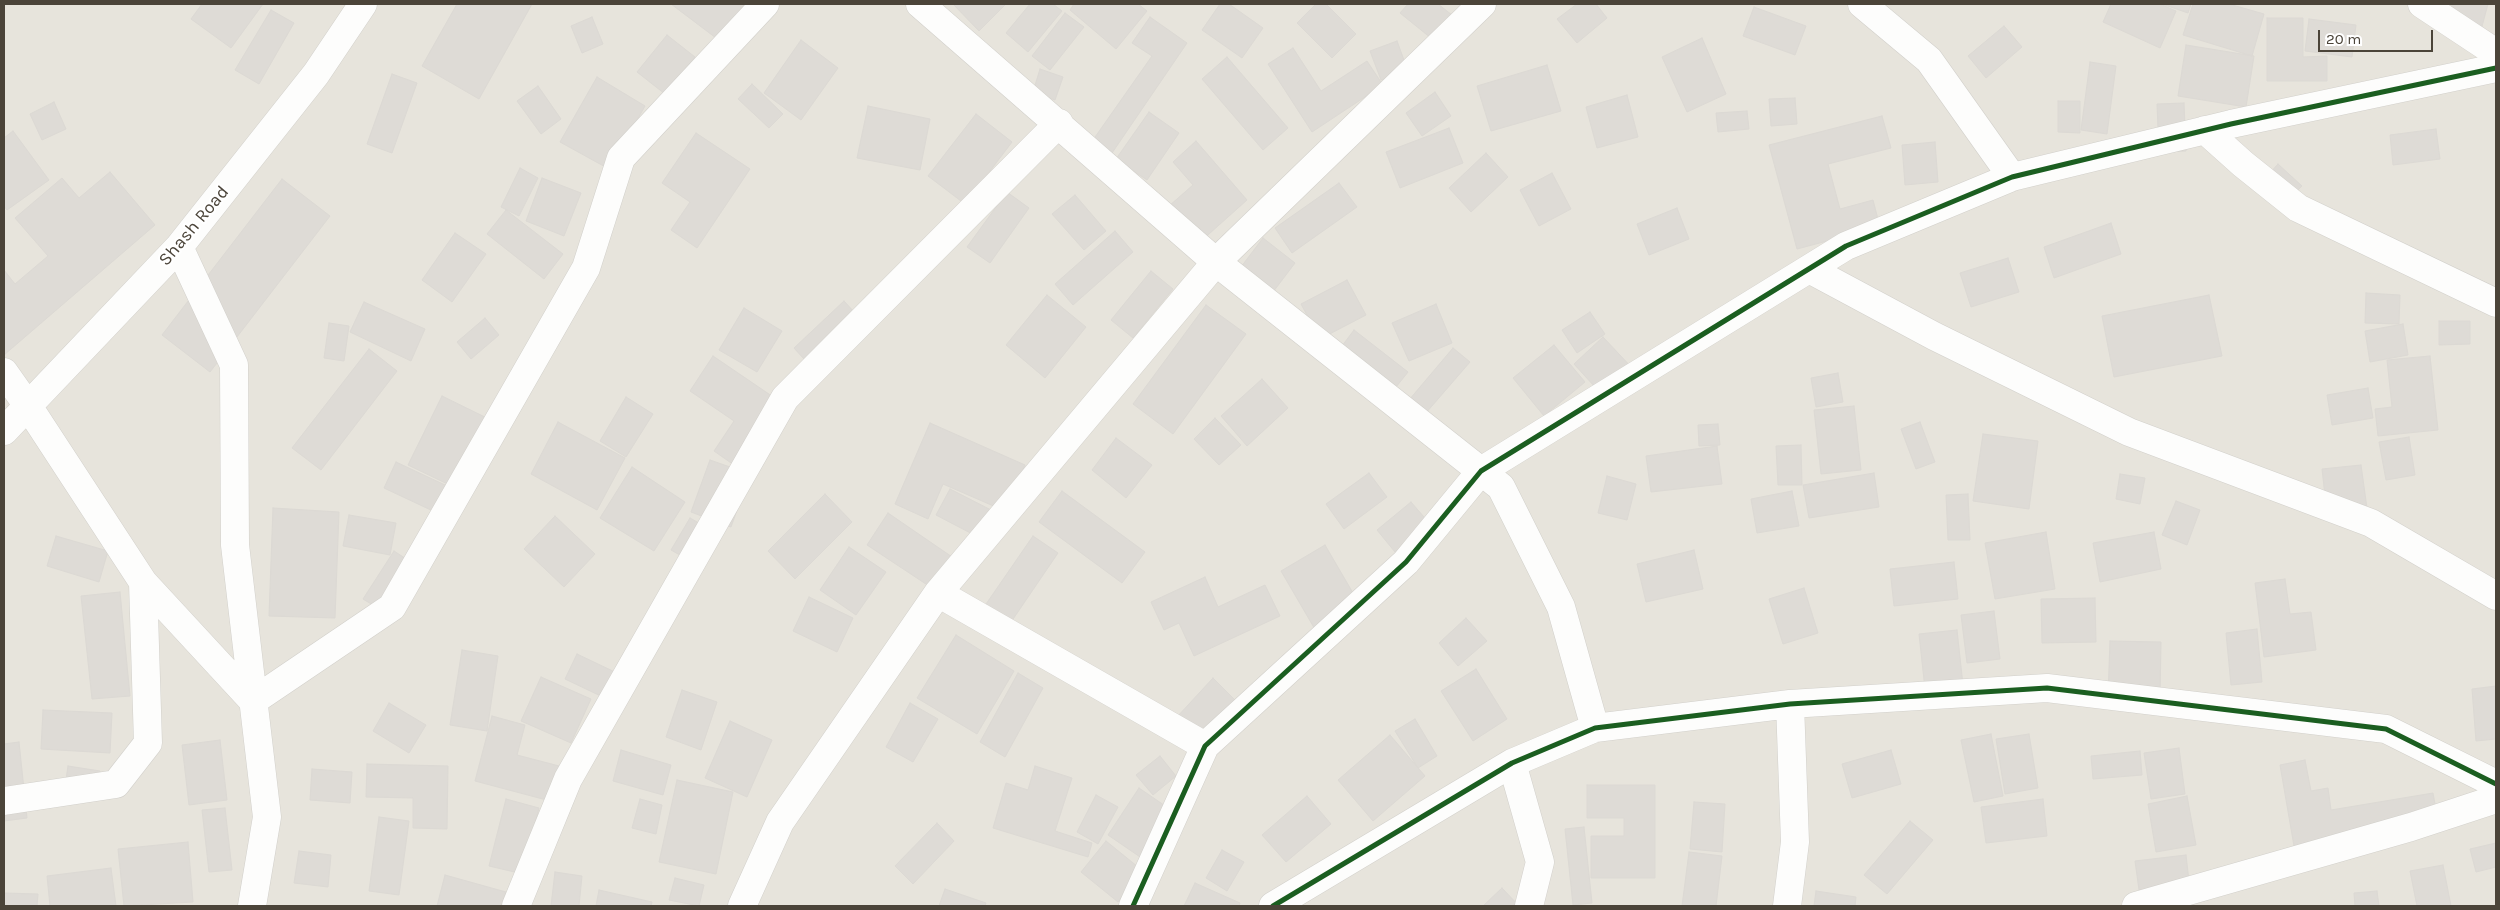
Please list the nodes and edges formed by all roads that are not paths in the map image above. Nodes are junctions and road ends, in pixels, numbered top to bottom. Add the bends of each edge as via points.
1 (363, 4) edge
2 (765, 4) edge
3 (920, 4) edge
4 (1482, 4) edge
5 (1862, 4) edge
6 (2422, 4) edge
7 (2496, 54) edge
8 (2496, 68) edge
9 (1059, 124) junction
10 (2205, 130) junction
11 (2012, 177) junction
12 (179, 247) junction
13 (1216, 262) junction
14 (1808, 269) junction
15 (2496, 303) edge
16 (4, 372) edge
17 (28, 406) junction
18 (4, 431) edge
19 (1482, 470) junction
20 (143, 582) junction
21 (938, 593) junction
22 (2496, 596) edge
23 (253, 701) junction
24 (1790, 704) junction
25 (1595, 728) junction
26 (1205, 746) junction
27 (1512, 763) junction
28 (2496, 784) edge
29 (2496, 799) edge
30 (4, 801) edge
31 (252, 906) edge
32 (516, 906) edge
33 (742, 906) edge
34 (1133, 906) edge
35 (1273, 906) edge
36 (1530, 906) edge
37 (1787, 906) edge
38 (2136, 906) edge

1 - 12 street, Shash Road via 316,74
2 - 23 street via 621,158 586,268 392,606
3 - 9 street
4 - 13 street
5 - 11 street via 1929,60
6 - 7 street
8 - 10 street
9 - 13 street
9 - 32 street via 785,398 568,779
10 - 11 street
10 - 15 street via 2298,208
11 - 14 street via 1846,246
12 - 17 street, Shash Road
12 - 23 street via 234,365 235,545
13 - 19 street
13 - 21 street
14 - 19 street
14 - 22 street via 1934,336 2129,432 2371,523
16 - 17 street
17 - 18 street, Shash Road
17 - 20 street
19 - 25 street via 1501,487 1561,607
19 - 26 street via 1406,562
20 - 23 street
20 - 30 street via 148,743 116,784
21 - 26 street
21 - 33 street via 780,822
23 - 31 street via 267,817
24 - 25 street
24 - 28 street via 2047,688 2386,729
24 - 37 street via 1795,842
25 - 27 street
26 - 34 street
27 - 35 street
27 - 36 street via 1540,862
29 - 38 street via 2411,827

